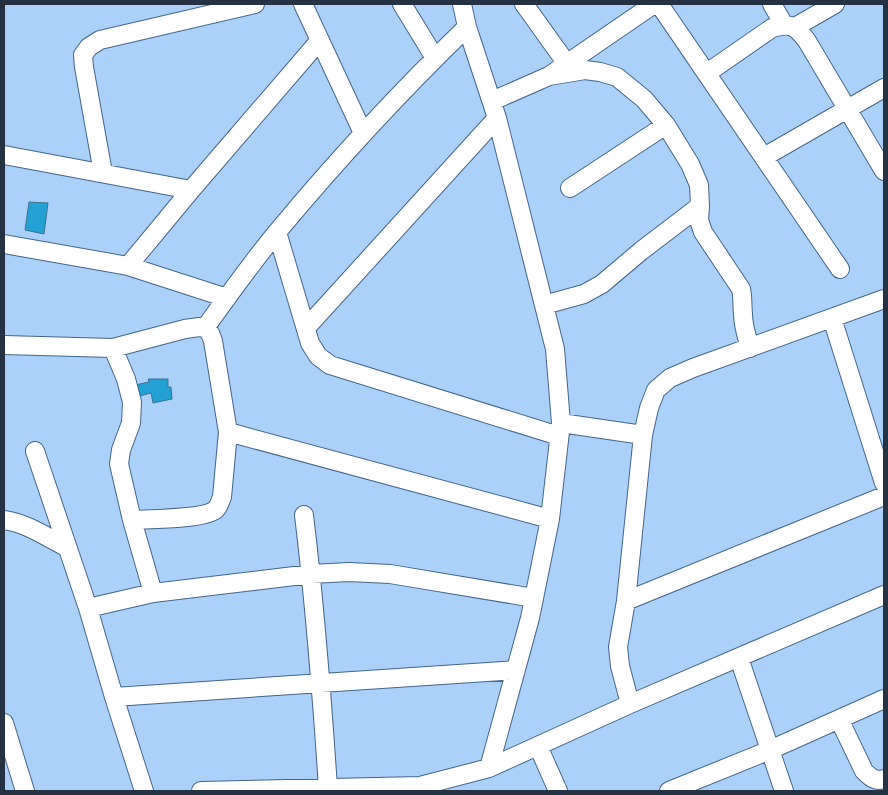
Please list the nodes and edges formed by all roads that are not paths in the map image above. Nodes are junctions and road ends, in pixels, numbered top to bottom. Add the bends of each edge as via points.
1 (255, 4) edge
2 (303, 4) edge
3 (402, 4) edge
4 (462, 4) edge
5 (524, 4) edge
6 (654, 4) edge
7 (659, 4) edge
8 (772, 4) edge
9 (835, 4) edge
10 (789, 26) junction
11 (467, 27) junction
12 (320, 40) junction
13 (435, 58) junction
14 (567, 64) junction
15 (707, 73) junction
16 (549, 76) junction
17 (884, 88) edge
18 (492, 101) junction
19 (847, 109) junction
20 (497, 118) junction
21 (666, 125) junction
22 (363, 133) junction
23 (4, 155) edge
24 (764, 158) junction
25 (884, 172) edge
26 (103, 173) junction
27 (570, 188) dead end
28 (192, 190) junction
29 (700, 206) junction
30 (277, 232) junction
31 (4, 244) edge
32 (128, 266) junction
33 (840, 269) dead end
34 (226, 298) junction
35 (884, 299) edge
36 (544, 305) junction
37 (832, 318) junction
38 (205, 328) junction
39 (306, 328) junction
40 (4, 345) edge
41 (113, 348) junction
42 (750, 348) junction
43 (560, 429) junction
44 (228, 432) junction
45 (643, 435) junction
46 (35, 451) dead end
47 (884, 484) edge
48 (884, 496) edge
49 (304, 515) dead end
50 (550, 519) junction
51 (4, 520) edge
52 (132, 520) junction
53 (68, 548) junction
54 (311, 574) junction
55 (153, 593) junction
56 (884, 595) edge
57 (534, 598) junction
58 (626, 601) junction
59 (88, 608) junction
60 (739, 658) junction
61 (516, 670) junction
62 (321, 683) junction
63 (114, 697) junction
64 (884, 699) edge
65 (630, 704) junction
66 (839, 719) junction
67 (4, 724) edge
68 (538, 746) junction
69 (770, 750) junction
70 (489, 768) junction
71 (884, 779) edge
72 (328, 788) junction
73 (421, 789) edge
74 (25, 791) edge
75 (144, 791) edge
76 (201, 791) edge
77 (223, 791) edge
78 (558, 791) edge
79 (669, 791) edge
80 (784, 791) edge

1 - 26 street via 100,40 89,47 83,55 84,67
2 - 12 street
3 - 13 street
4 - 11 street
5 - 14 street
6 - 14 street
7 - 15 street
8 - 10 street
9 - 10 street
10 - 15 street via 772,28
10 - 19 street via 807,41
11 - 13 street
11 - 18 street
12 - 22 street
12 - 28 street
13 - 22 street
14 - 16 street
15 - 24 street
16 - 18 street
16 - 21 street via 585,70 617,77 644,99
17 - 19 street
18 - 20 street
19 - 24 street
19 - 25 street
20 - 36 street
20 - 39 street
21 - 27 street
21 - 29 street via 699,185
22 - 30 street
23 - 26 street
24 - 33 street
26 - 28 street
28 - 32 street
29 - 36 street via 602,284 584,294
29 - 42 street via 699,220 703,232 741,289 742,315
30 - 34 street
30 - 39 street
31 - 32 street
32 - 34 street
34 - 38 street
35 - 37 street
36 - 43 street via 555,349
37 - 42 street
37 - 47 street
38 - 41 street via 184,329
38 - 44 street via 213,341
39 - 43 street via 318,356 330,364
40 - 41 street
41 - 52 street via 132,402 132,423 120,450 119,464
42 - 45 street via 670,378 656,390
43 - 45 street
43 - 50 street
44 - 50 street
44 - 52 street via 222,496 215,510 201,516
45 - 58 street
46 - 53 street
48 - 58 street
49 - 54 street
50 - 57 street
51 - 53 street via 32,529
52 - 55 street
53 - 59 street
54 - 55 street
54 - 57 street via 390,574
54 - 62 street
55 - 59 street
56 - 60 street
57 - 61 street
58 - 65 street via 618,648
59 - 63 street
60 - 65 street
60 - 69 street
61 - 62 street
61 - 70 street
62 - 63 street
62 - 72 street
63 - 75 street
64 - 66 street
65 - 68 street
66 - 69 street
66 - 71 street via 864,771 870,778
67 - 74 street
68 - 70 street
68 - 78 street
69 - 79 street
69 - 80 street
70 - 73 street
72 - 73 street
72 - 77 street
76 - 77 street

